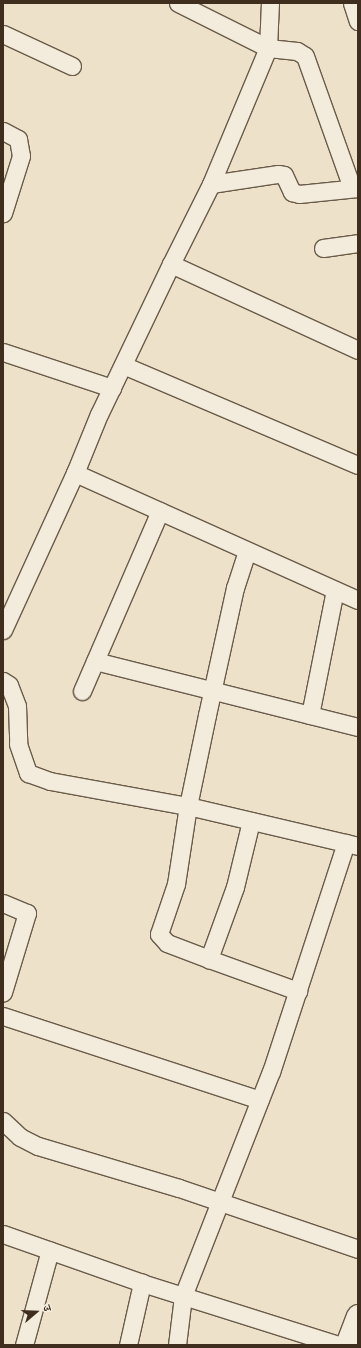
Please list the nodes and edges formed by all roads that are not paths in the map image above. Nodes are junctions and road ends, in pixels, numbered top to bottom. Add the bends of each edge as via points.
1 (178, 3) edge
2 (270, 3) edge
3 (352, 3) edge
4 (358, 22) edge
5 (3, 34) edge
6 (268, 48) junction
7 (72, 66) dead end
8 (3, 131) edge
9 (211, 184) junction
10 (355, 188) edge
11 (3, 213) edge
12 (358, 244) edge
13 (323, 248) dead end
14 (171, 264) junction
15 (358, 350) edge
16 (3, 352) edge
17 (123, 365) junction
18 (112, 388) junction
19 (358, 465) edge
20 (75, 473) junction
21 (160, 511) junction
22 (247, 551) junction
23 (335, 590) junction
24 (358, 600) edge
25 (3, 630) edge
26 (95, 661) junction
27 (3, 681) edge
28 (82, 691) dead end
29 (213, 691) junction
30 (310, 715) junction
31 (358, 727) edge
32 (188, 806) junction
33 (251, 821) junction
34 (352, 844) edge
35 (3, 902) edge
36 (209, 959) junction
37 (298, 991) junction
38 (3, 992) edge
39 (3, 1016) edge
40 (260, 1100) junction
41 (3, 1121) edge
42 (222, 1203) junction
43 (3, 1234) edge
44 (358, 1249) edge
45 (50, 1250) junction
46 (142, 1283) junction
47 (183, 1296) junction
48 (358, 1316) edge
49 (24, 1345) edge
50 (128, 1345) edge
51 (177, 1345) edge
52 (339, 1345) edge
53 (347, 1345) edge

1 - 6 street
2 - 6 street
3 - 4 street
5 - 7 street
6 - 9 street
6 - 10 street via 297,51 306,56
8 - 11 street via 18,139 21,156
9 - 10 street via 278,174 284,175 292,192 299,194
9 - 14 street
12 - 13 street
14 - 15 street
14 - 17 street
16 - 18 street
17 - 18 street
17 - 19 street
18 - 20 street
20 - 21 street
20 - 25 street
21 - 22 street
21 - 26 street
22 - 23 street
22 - 29 street via 235,588
23 - 24 street
23 - 30 street
26 - 28 street
26 - 29 street
27 - 32 street via 9,685 17,706 18,744 28,773 50,781
29 - 30 street
29 - 32 street
30 - 31 street
32 - 33 street
32 - 36 street via 176,884 159,934 167,943
33 - 34 street
33 - 36 street via 236,887
34 - 37 street
35 - 38 street via 26,913
36 - 37 street
37 - 40 street
39 - 40 street
40 - 42 street
41 - 42 street via 20,1137 38,1146
42 - 44 street
42 - 47 street
43 - 45 street
45 - 46 street
45 - 49 street
46 - 47 street
46 - 50 street
47 - 51 street
47 - 52 street
48 - 53 street

